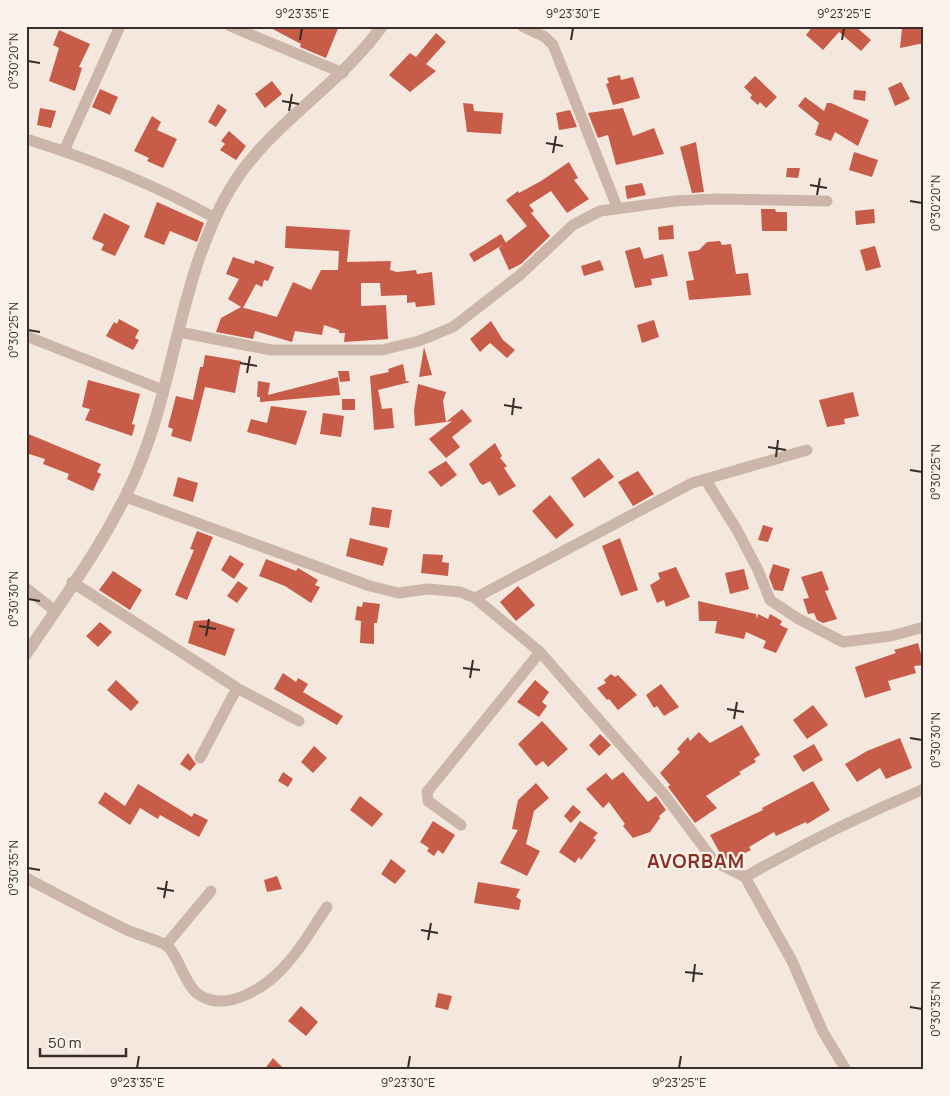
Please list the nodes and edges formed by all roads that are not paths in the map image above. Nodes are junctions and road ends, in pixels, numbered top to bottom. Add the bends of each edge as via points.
1 (120, 26) edge
2 (230, 26) edge
3 (382, 26) edge
4 (522, 26) edge
5 (342, 73) junction
6 (26, 139) edge
7 (64, 151) junction
8 (827, 200) dead end
9 (617, 207) junction
10 (215, 218) junction
11 (179, 332) junction
12 (26, 336) edge
13 (163, 390) junction
14 (808, 450) dead end
15 (705, 479) junction
16 (126, 497) junction
17 (72, 582) junction
18 (26, 588) edge
19 (475, 598) junction
20 (55, 610) junction
21 (924, 627) edge
22 (540, 652) junction
23 (26, 654) edge
24 (237, 688) junction
25 (300, 721) dead end
26 (200, 758) dead end
27 (924, 789) edge
28 (461, 825) dead end
29 (745, 877) junction
30 (26, 878) edge
31 (211, 891) dead end
32 (327, 907) dead end
33 (166, 945) junction
34 (846, 1070) edge

1 - 7 street
2 - 5 street
3 - 5 street
4 - 9 street via 545,37 553,45
5 - 10 street via 258,150 243,168
6 - 7 street
7 - 10 street via 178,198
8 - 9 street via 716,199
9 - 11 street via 600,211 573,225 520,275 453,327 419,341 382,350 272,350
10 - 11 street via 196,269
11 - 13 street
12 - 13 street
13 - 16 street via 143,458
14 - 15 street
15 - 19 street
15 - 21 street via 737,530 770,600 843,642 891,636
16 - 17 street
16 - 19 street via 370,586 398,593 428,589 460,592
17 - 20 street
17 - 24 street
18 - 20 street
19 - 22 street
20 - 23 street
22 - 28 street via 427,792 432,805
22 - 29 street via 662,793 714,861
24 - 25 street
24 - 26 street
27 - 29 street via 864,815
29 - 34 street via 792,961 823,1032
30 - 33 street via 124,929
31 - 33 street
32 - 33 street via 290,961 253,991 232,1001 199,995

